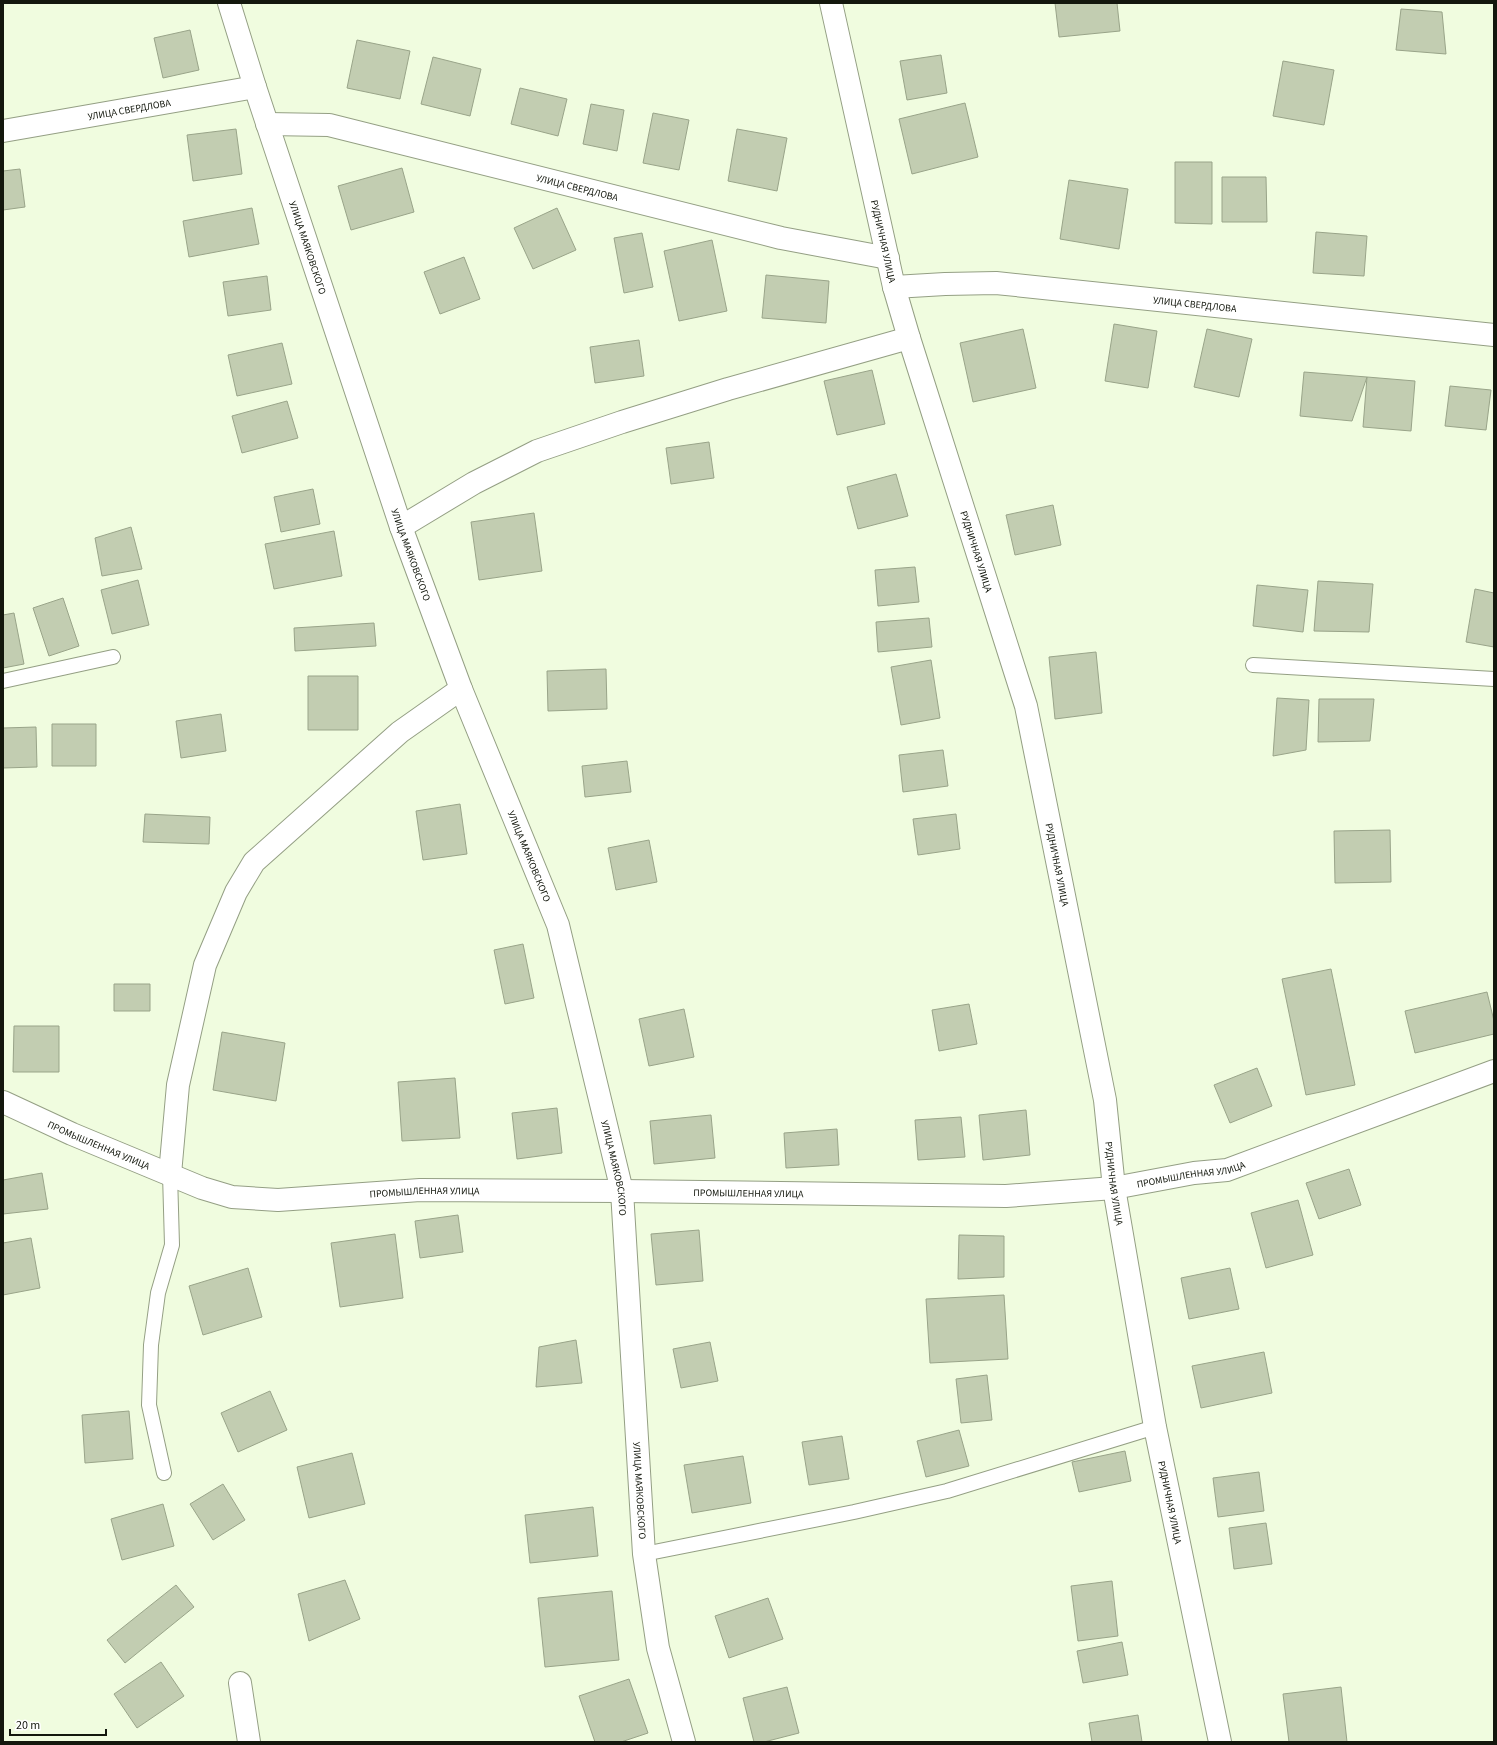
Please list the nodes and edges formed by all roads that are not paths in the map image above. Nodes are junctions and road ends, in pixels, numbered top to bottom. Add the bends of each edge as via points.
1 (229, 3) edge
2 (831, 3) edge
3 (255, 87) junction
4 (267, 124) junction
5 (3, 131) edge
6 (888, 258) junction
7 (894, 287) junction
8 (1494, 335) edge
9 (909, 338) junction
10 (401, 527) junction
11 (113, 657) dead end
12 (1253, 665) dead end
13 (1494, 679) edge
14 (3, 681) edge
15 (461, 689) junction
16 (1494, 1071) edge
17 (3, 1102) edge
18 (170, 1174) junction
19 (1114, 1188) junction
20 (622, 1191) junction
21 (1155, 1427) junction
22 (164, 1473) dead end
23 (644, 1554) junction
24 (240, 1683) dead end
25 (249, 1742) edge
26 (684, 1742) edge
27 (1220, 1742) edge

1 - 3 street, УЛИЦА МАЯКОВСКОГО
2 - 6 street, РУДНИЧНАЯ УЛИЦА
3 - 4 street, УЛИЦА МАЯКОВСКОГО
3 - 5 street, УЛИЦА СВЕРДЛОВА
4 - 6 street, УЛИЦА СВЕРДЛОВА via 329,125 781,238
4 - 10 street, УЛИЦА МАЯКОВСКОГО
6 - 7 street, РУДНИЧНАЯ УЛИЦА
7 - 8 street, УЛИЦА СВЕРДЛОВА via 996,283
7 - 9 street, РУДНИЧНАЯ УЛИЦА
9 - 10 street via 721,391 537,451 474,483
9 - 19 street, РУДНИЧНАЯ УЛИЦА via 1026,706 1105,1100
10 - 15 street, УЛИЦА МАЯКОВСКОГО
11 - 14 lane
12 - 13 lane
15 - 18 street via 400,732 250,868 236,892 204,965 178,1085
15 - 20 street, УЛИЦА МАЯКОВСКОГО via 558,925
16 - 19 street, ПРОМЫШЛЕННАЯ УЛИЦА via 1228,1170 1194,1173
17 - 18 street, ПРОМЫШЛЕННАЯ УЛИЦА via 72,1134
18 - 20 street, ПРОМЫШЛЕННАЯ УЛИЦА via 232,1197 278,1200 420,1190
18 - 22 lane via 172,1245 158,1293 151,1345 150,1405
19 - 20 street, ПРОМЫШЛЕННАЯ УЛИЦА via 1006,1196
19 - 21 street, РУДНИЧНАЯ УЛИЦА
20 - 23 street, УЛИЦА МАЯКОВСКОГО
21 - 23 lane via 947,1491
21 - 27 street, РУДНИЧНАЯ УЛИЦА
23 - 26 street, УЛИЦА МАЯКОВСКОГО via 658,1648
24 - 25 street

